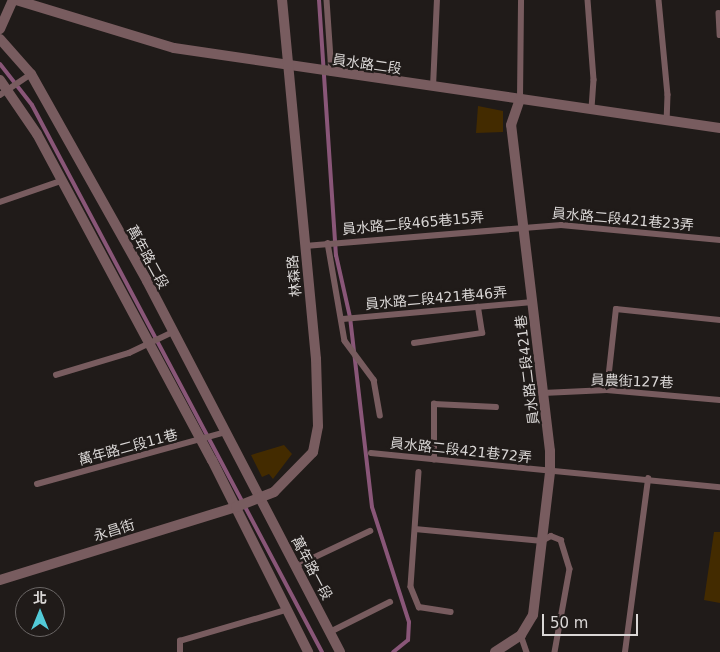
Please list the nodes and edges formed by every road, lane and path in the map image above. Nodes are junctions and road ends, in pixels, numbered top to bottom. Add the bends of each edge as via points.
1 (15, 0) edge
2 (282, 0) edge
3 (327, 0) edge
4 (437, 0) edge
5 (521, 0) edge
6 (588, 0) edge
7 (659, 0) edge
8 (719, 13) edge
9 (0, 29) edge
10 (720, 35) edge
11 (0, 39) edge
12 (289, 67) junction
13 (332, 73) junction
14 (32, 74) junction
15 (0, 80) edge
16 (433, 87) junction
17 (4, 92) edge
18 (520, 99) junction
19 (592, 110) junction
20 (667, 121) junction
21 (720, 128) edge
22 (61, 181) junction
23 (0, 202) edge
24 (523, 225) junction
25 (720, 240) edge
26 (328, 243) junction
27 (305, 246) junction
28 (532, 302) junction
29 (478, 307) junction
30 (343, 319) junction
31 (720, 320) edge
32 (173, 332) junction
33 (414, 343) dead end
34 (148, 345) junction
35 (56, 375) dead end
36 (607, 390) junction
37 (543, 394) junction
38 (720, 400) edge
39 (496, 407) dead end
40 (380, 415) dead end
41 (226, 432) junction
42 (201, 441) junction
43 (370, 453) dead end
44 (434, 460) junction
45 (419, 472) dead end
46 (550, 472) junction
47 (648, 479) junction
48 (37, 484) dead end
49 (720, 487) edge
50 (258, 497) junction
51 (236, 507) junction
52 (415, 529) junction
53 (370, 531) dead end
54 (542, 541) junction
55 (296, 566) junction
56 (0, 580) edge
57 (390, 602) dead end
58 (286, 610) junction
59 (451, 612) dead end
60 (330, 632) junction
61 (522, 635) junction
62 (180, 652) edge
63 (308, 652) edge
64 (340, 652) edge
65 (495, 652) edge
66 (527, 652) edge
67 (555, 652) edge
68 (625, 652) edge

1 - 9 street
1 - 12 street, 員水路二段 via 174,48
2 - 12 street, 林森路
3 - 13 lane
4 - 16 lane
5 - 18 lane
6 - 19 lane via 594,80
7 - 20 lane via 668,95
8 - 10 lane
11 - 14 street, 萬年路二段
12 - 13 street, 員水路二段
12 - 27 street, 林森路
13 - 16 street, 員水路二段
14 - 17 lane
14 - 32 street, 萬年路二段
15 - 17 street
16 - 18 street, 員水路二段
17 - 22 street
18 - 19 street, 員水路二段
18 - 24 street, 員水路二段421巷 via 511,125
19 - 20 street, 員水路二段
20 - 21 street, 員水路二段
22 - 23 lane
22 - 34 street
24 - 25 lane, 員水路二段421巷23弄 via 561,224
24 - 26 lane, 員水路二段465巷15弄
24 - 28 street, 員水路二段421巷
26 - 27 lane, 員水路二段465巷15弄
26 - 30 lane
27 - 50 street, 林森路 via 316,359 318,426 315,443 313,452 282,486
28 - 29 lane, 員水路二段421巷46弄
28 - 37 street, 員水路二段421巷
29 - 30 lane, 員水路二段421巷46弄
29 - 33 lane via 482,333
30 - 40 lane via 344,341 374,380
31 - 36 lane via 616,309
32 - 34 lane
32 - 41 street, 萬年路二段
34 - 35 lane
34 - 42 street
36 - 37 lane, 員農街127巷
36 - 38 lane, 員農街127巷
37 - 46 street, 員水路二段421巷
39 - 44 lane via 434,404
41 - 42 lane, 萬年路二段11巷
41 - 50 street, 萬年路二段
42 - 48 lane, 萬年路二段11巷
42 - 51 street
43 - 44 lane, 員水路二段421巷72弄
44 - 46 lane, 員水路二段421巷72弄
45 - 52 lane
46 - 47 lane, 員水路二段421巷72弄
46 - 54 street, 員水路二段421巷
47 - 49 lane, 員水路二段421巷72弄
47 - 68 lane
50 - 51 street, 林森路
50 - 55 street, 萬年路一段
51 - 56 street, 永昌街
51 - 58 street
52 - 54 lane
52 - 59 lane via 411,587 419,607
53 - 55 lane
54 - 61 street, 員水路二段421巷 via 533,615
54 - 67 lane via 551,536 560,540 570,569
55 - 60 street, 萬年路一段
57 - 60 lane
58 - 62 lane via 180,641
58 - 63 street
60 - 64 street, 萬年路一段
61 - 65 street
61 - 66 lane

